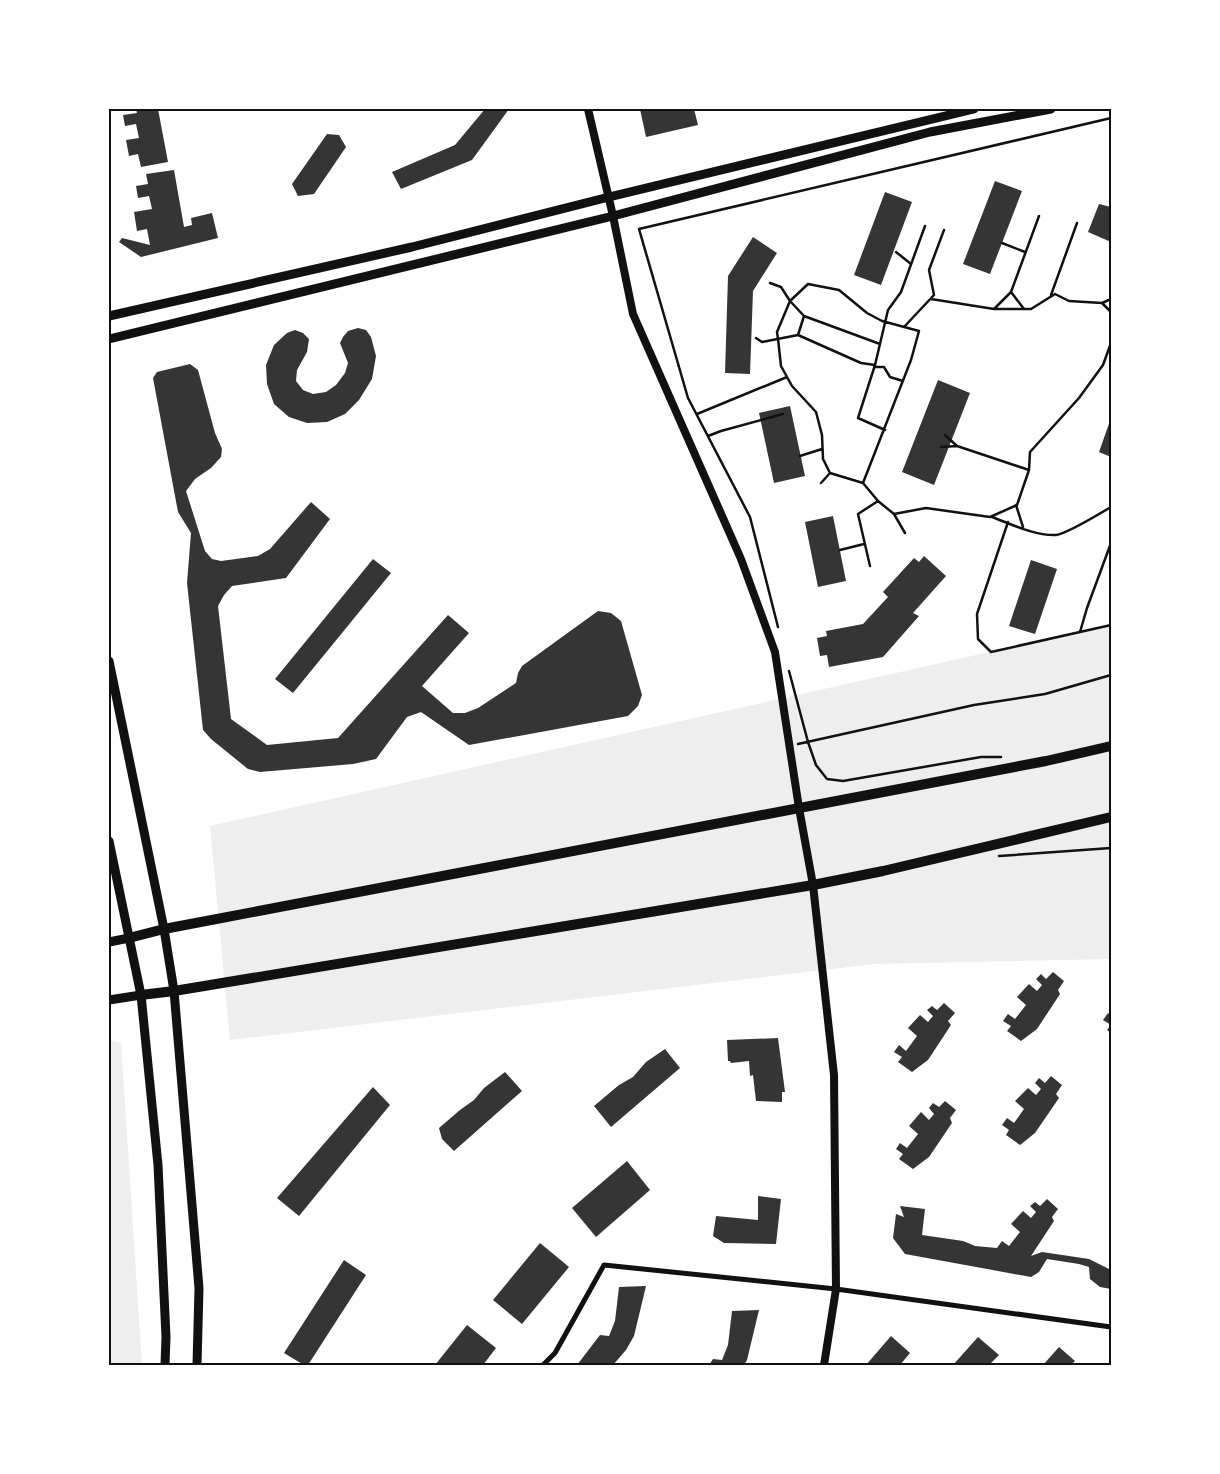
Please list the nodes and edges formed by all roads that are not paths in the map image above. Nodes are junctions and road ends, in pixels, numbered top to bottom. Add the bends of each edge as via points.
1 (588, 109) edge
2 (974, 109) edge
3 (1051, 109) edge
4 (609, 196) junction
5 (613, 216) junction
6 (109, 316) edge
7 (109, 339) edge
8 (109, 661) edge
9 (1111, 746) edge
10 (799, 808) junction
11 (1111, 817) edge
12 (109, 841) edge
13 (813, 885) junction
14 (164, 929) junction
15 (129, 938) junction
16 (109, 942) edge
17 (174, 991) junction
18 (141, 995) junction
19 (109, 1000) edge
20 (836, 1289) junction
21 (1111, 1327) edge
22 (165, 1365) edge
23 (197, 1365) edge
24 (543, 1365) edge
25 (824, 1365) edge

1 - 4 street
2 - 4 main road
3 - 5 main road via 930,132
4 - 5 street
4 - 6 main road via 412,246
5 - 7 main road
5 - 10 street via 633,314 741,559 775,652
8 - 14 main road
9 - 10 main road
10 - 13 street
10 - 14 main road
11 - 13 main road
12 - 15 main road
13 - 17 main road
13 - 20 street via 834,1076
14 - 15 main road
14 - 17 main road
15 - 16 main road
15 - 18 main road
17 - 18 main road
17 - 23 main road via 199,1288
18 - 19 main road
18 - 22 main road via 158,1165
20 - 21 street
20 - 24 street via 604,1265 555,1353
20 - 25 street

